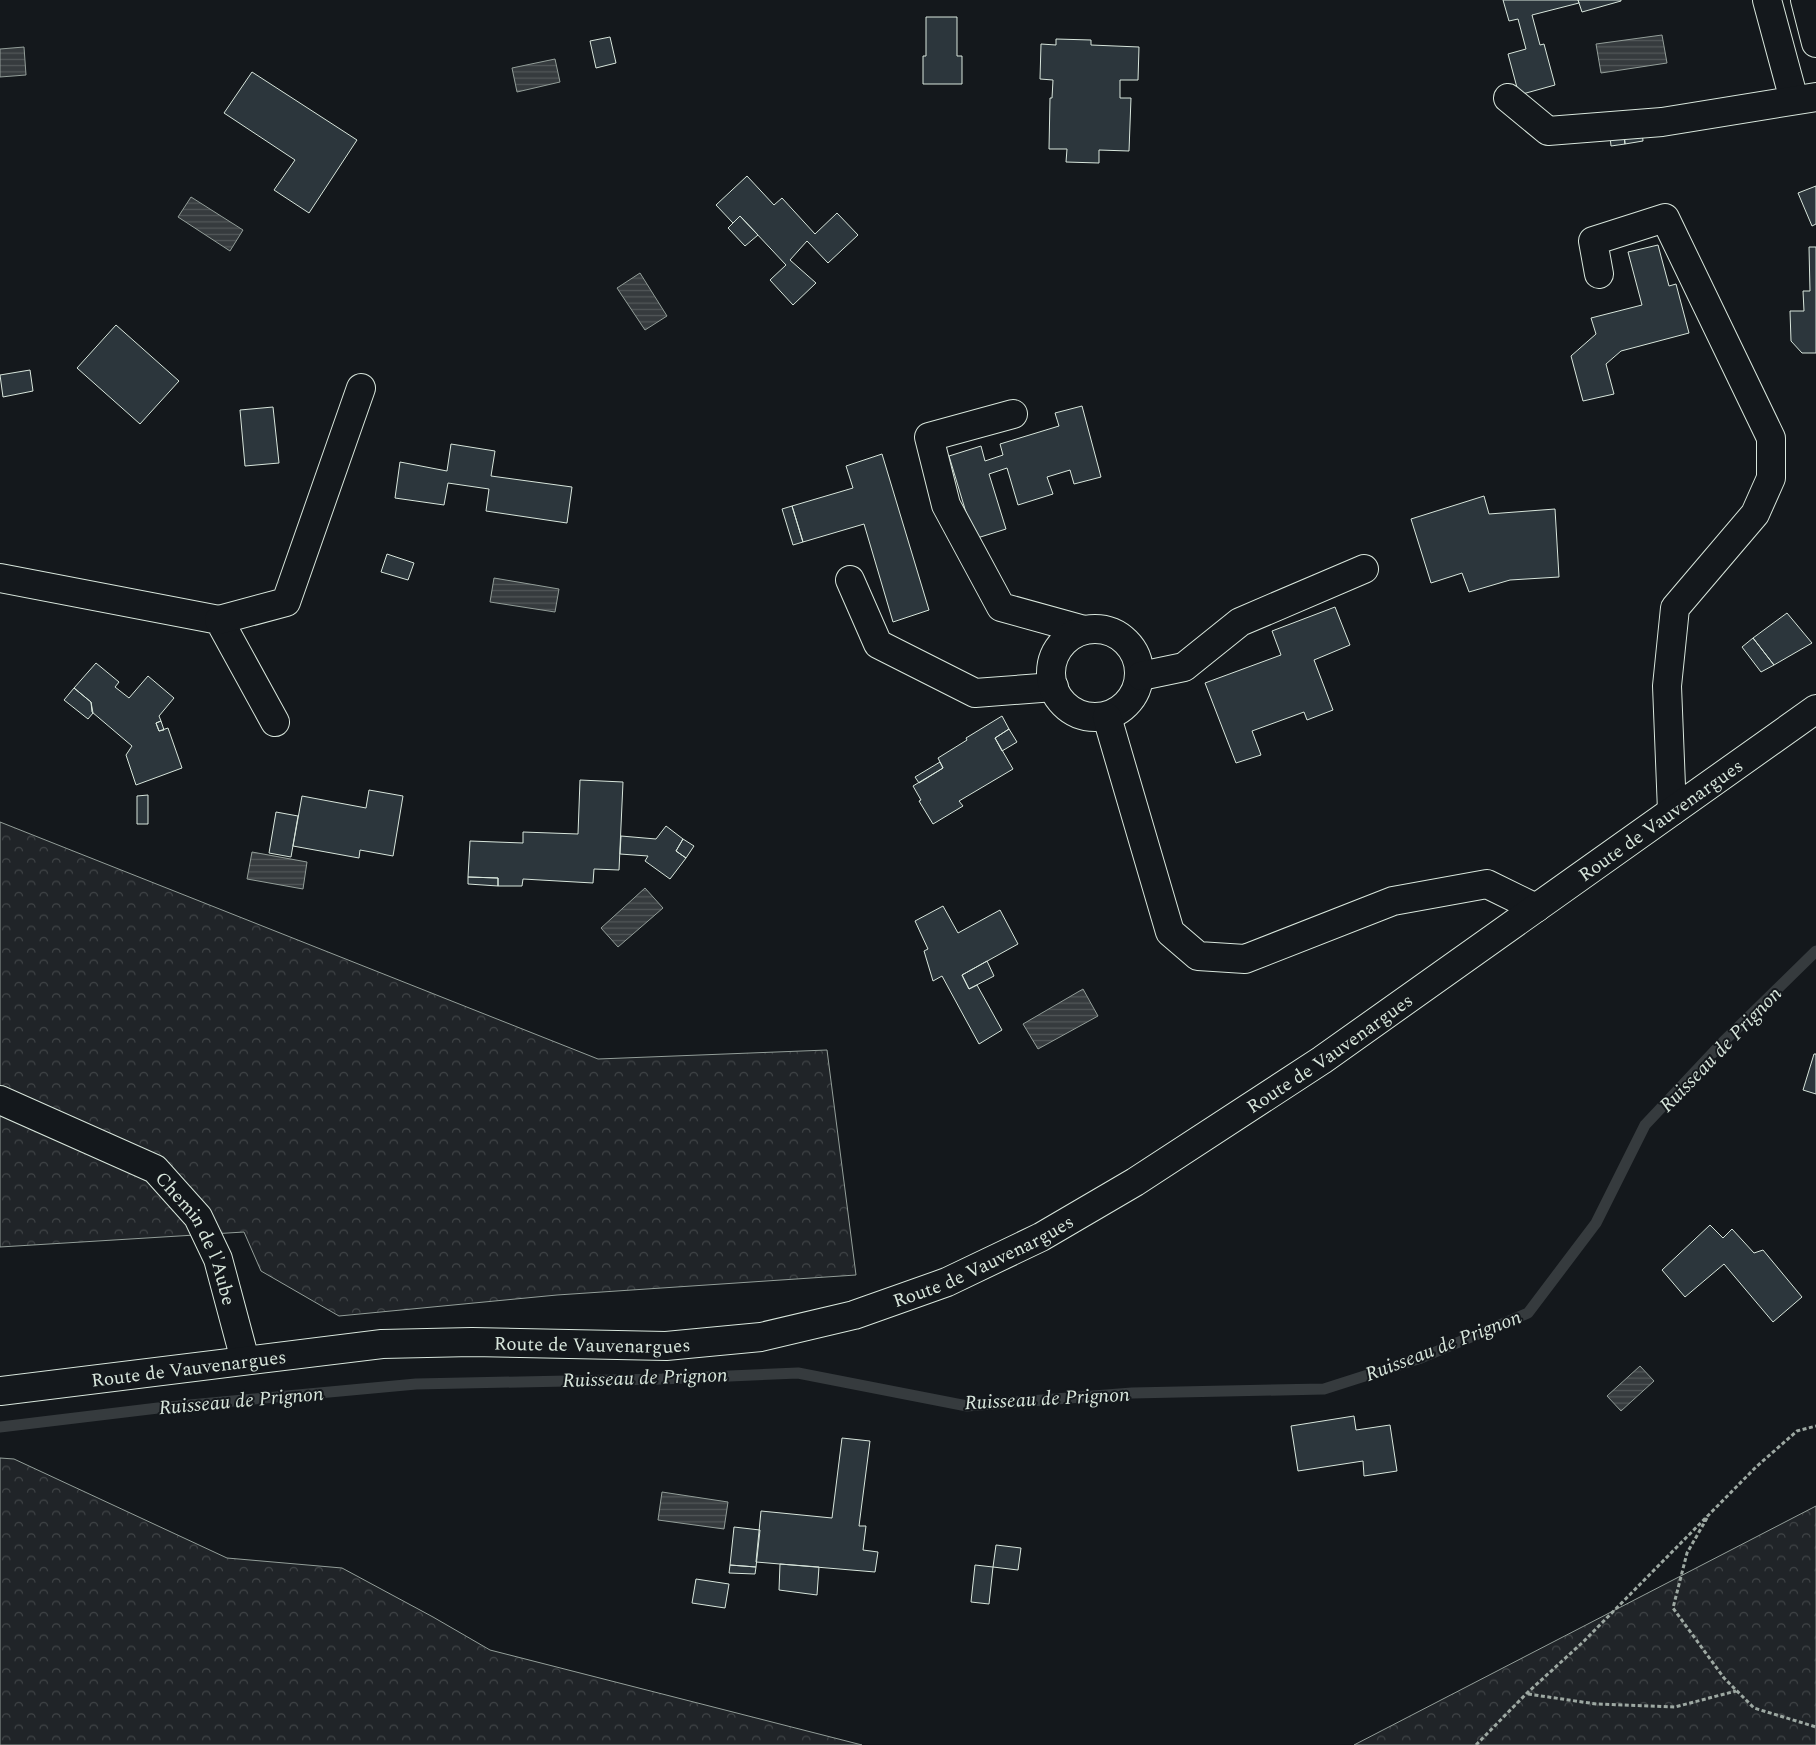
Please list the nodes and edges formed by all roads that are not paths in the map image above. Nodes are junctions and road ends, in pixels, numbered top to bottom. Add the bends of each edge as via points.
1 (1766, 0) edge
2 (1805, 0) edge
3 (1816, 43) edge
4 (1508, 98) dead end
5 (1805, 99) edge
6 (1599, 274) dead end
7 (361, 388) dead end
8 (1013, 414) dead end
9 (1364, 569) dead end
10 (0, 578) edge
11 (850, 580) dead end
12 (219, 620) junction
13 (1084, 630) junction
14 (1140, 676) junction
15 (1054, 687) junction
16 (1816, 709) edge
17 (1107, 717) junction
18 (275, 722) dead end
19 (1672, 811) junction
20 (1536, 908) junction
21 (0, 1100) edge
22 (245, 1360) junction
23 (0, 1391) edge

1 - 5 main road
2 - 3 main road
4 - 5 main road via 1548,131 1662,122
6 - 19 main road via 1593,241 1665,218 1771,438 1771,478 1755,514 1676,608 1667,686
7 - 12 main road via 286,602
8 - 13 main road via 929,437 946,505 1001,607
9 - 14 main road via 1240,622 1184,667
10 - 12 main road
11 - 15 main road via 878,644 975,693
12 - 18 main road
13 - 14 main road via 1112,631 1133,648
13 - 15 main road via 1060,645 1050,671
14 - 17 main road via 1130,702
15 - 17 main road via 1057,698 1079,715
16 - 19 main road, Route de Vauvenargues
17 - 20 main road via 1170,932 1198,956 1244,959 1393,901 1487,884
19 - 20 main road, Route de Vauvenargues
20 - 22 main road, Route de Vauvenargues via 1322,1060 1135,1182 1041,1236 947,1282 854,1315 761,1337 666,1346 472,1342 382,1344
21 - 22 main road, Chemin de l'Aube via 155,1169 198,1216 218,1259
22 - 23 main road, Route de Vauvenargues

